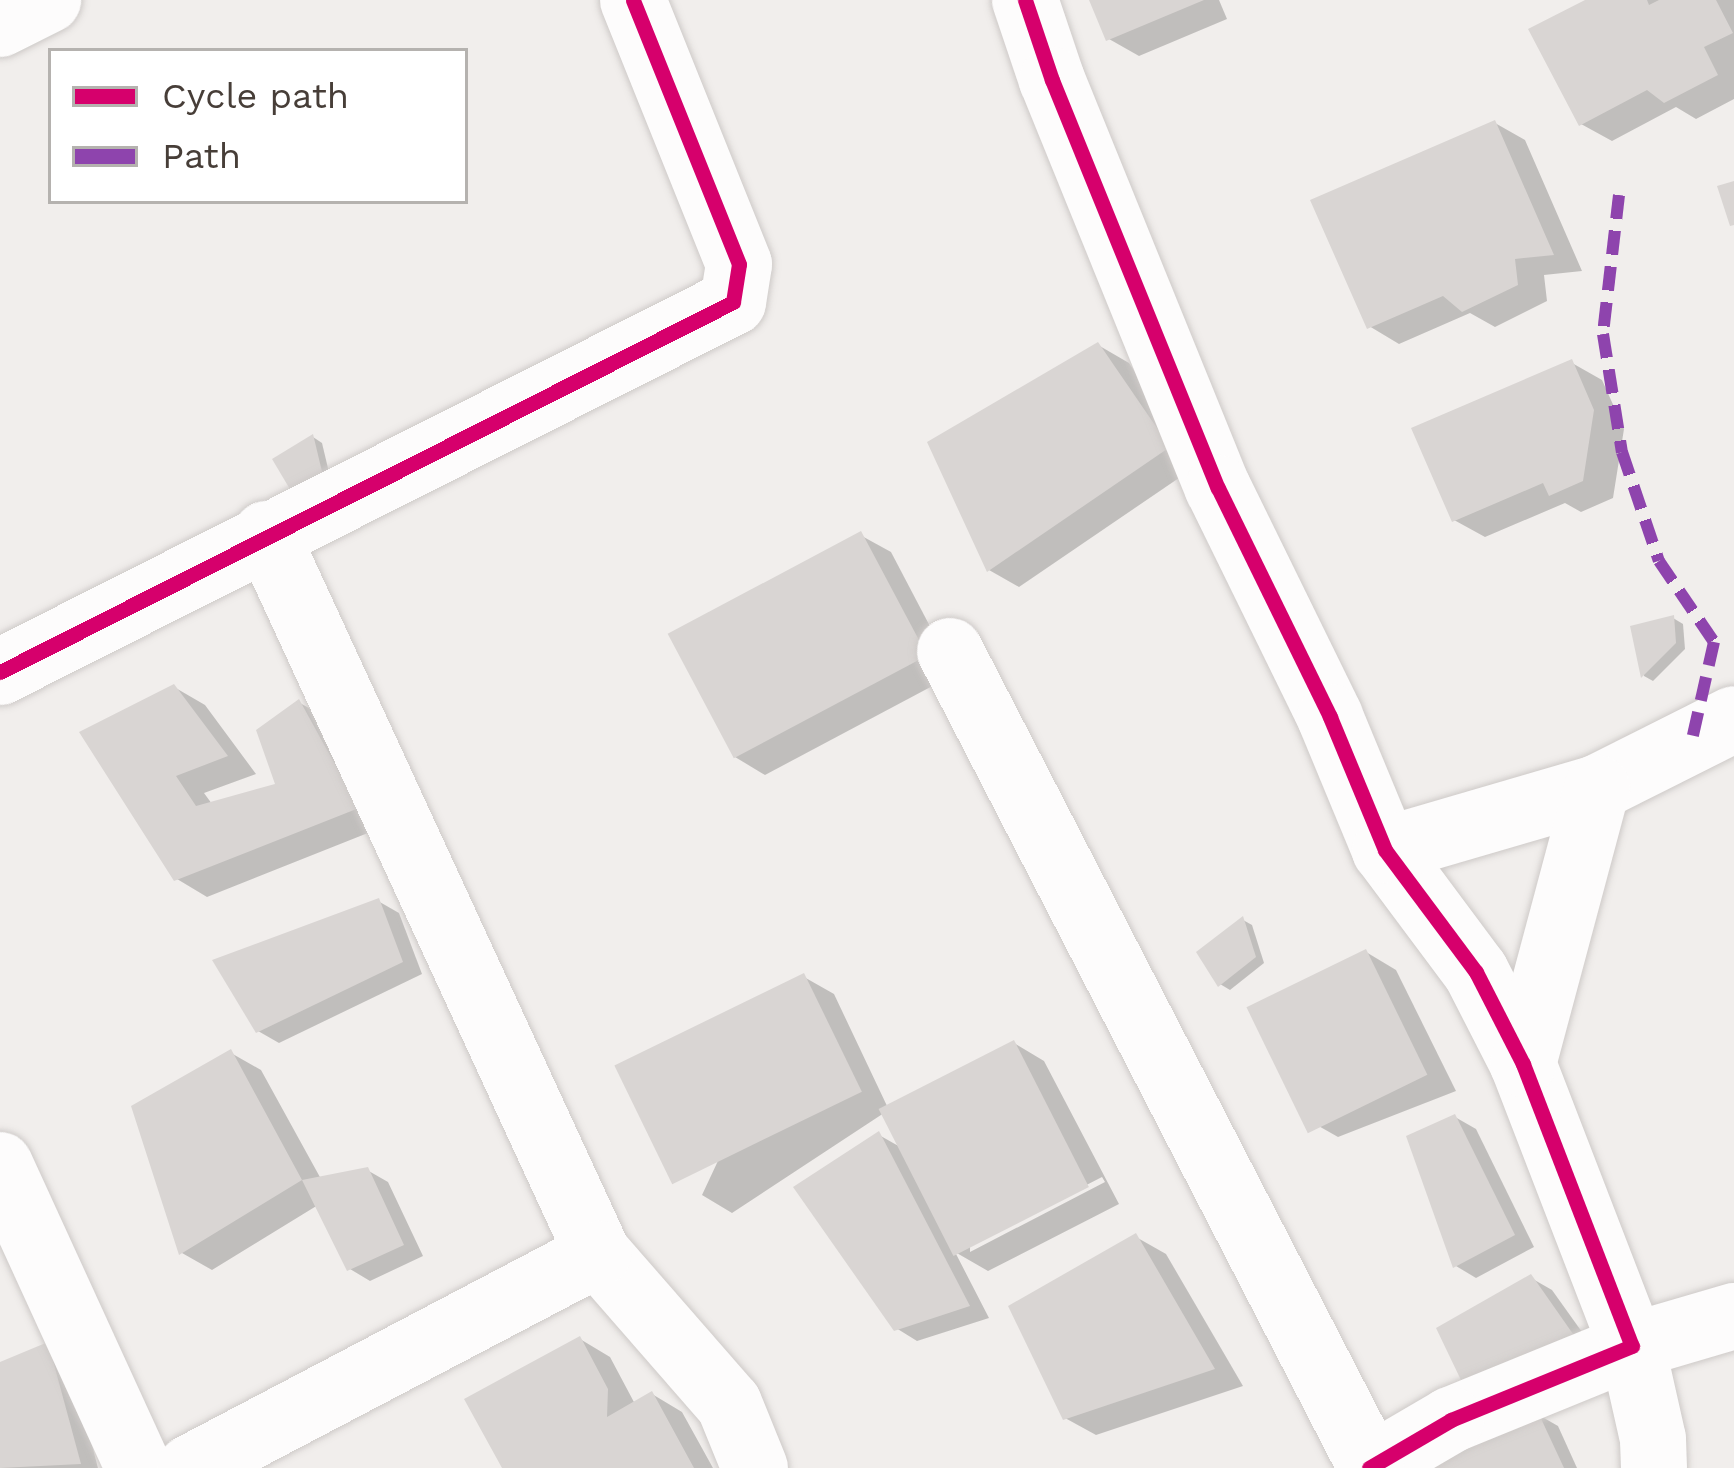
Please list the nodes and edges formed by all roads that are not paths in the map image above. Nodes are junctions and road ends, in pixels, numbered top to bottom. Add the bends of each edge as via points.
1 (49, 0) edge
2 (633, 0) edge
3 (1024, 0) edge
4 (0, 24) edge
5 (266, 534) junction
6 (950, 651) dead end
7 (0, 672) edge
8 (1734, 718) edge
9 (1598, 788) junction
10 (1385, 850) junction
11 (1523, 1064) junction
12 (0, 1165) edge
13 (598, 1254) junction
14 (1734, 1316) edge
15 (1632, 1346) junction
16 (1370, 1467) edge
17 (139, 1468) edge
18 (190, 1468) edge
19 (755, 1468) edge
20 (1654, 1468) edge

1 - 4 street
2 - 5 street via 739,264 734,302
3 - 10 street via 1218,488
5 - 7 street
5 - 13 street
6 - 16 street
8 - 9 street
9 - 10 street
9 - 11 street
10 - 11 street via 1477,972
11 - 15 street
12 - 17 street
13 - 18 street
13 - 19 street via 729,1404
14 - 15 street
15 - 16 street via 1451,1420
15 - 20 street

